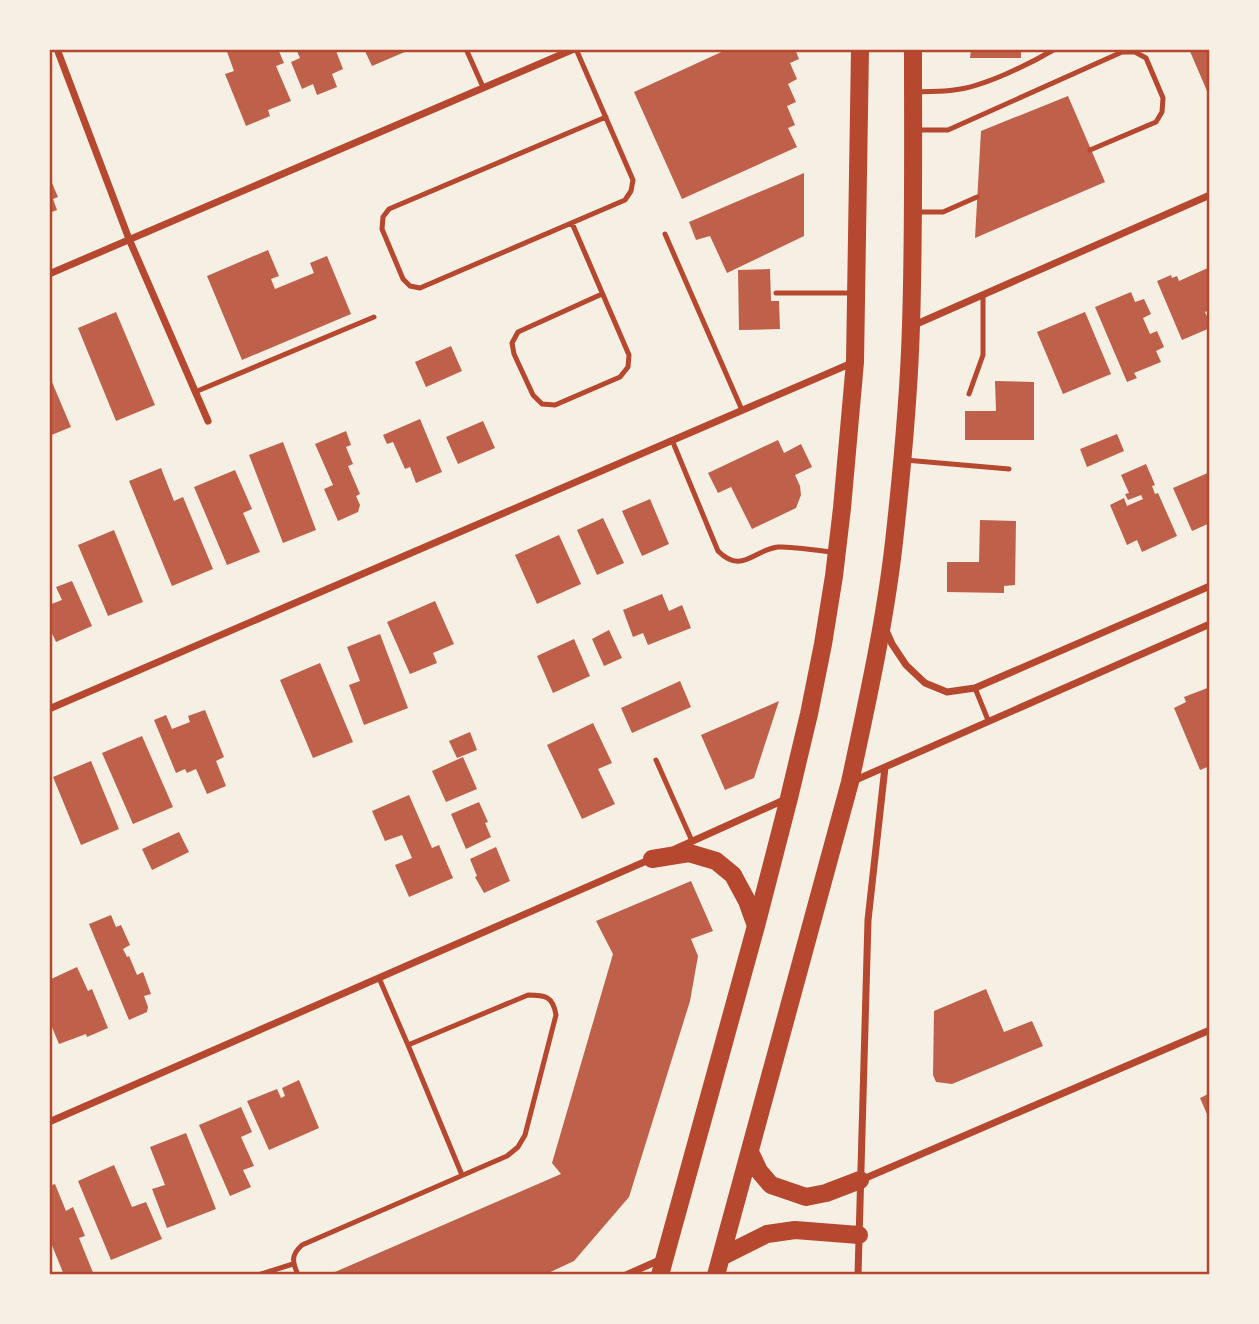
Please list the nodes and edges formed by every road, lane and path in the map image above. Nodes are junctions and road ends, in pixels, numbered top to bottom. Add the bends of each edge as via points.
1 (57, 49) edge
2 (466, 49) edge
3 (575, 49) edge
4 (860, 49) edge
5 (914, 49) edge
6 (1055, 49) edge
7 (483, 88) junction
8 (913, 92) junction
9 (606, 117) junction
10 (913, 130) junction
11 (1090, 150) dead end
12 (1210, 195) edge
13 (977, 197) dead end
14 (912, 212) junction
15 (572, 223) junction
16 (665, 234) dead end
17 (129, 239) junction
18 (49, 274) edge
19 (776, 293) dead end
20 (856, 293) junction
21 (602, 294) junction
22 (984, 295) junction
23 (374, 317) dead end
24 (911, 326) junction
25 (855, 362) junction
26 (195, 392) junction
27 (969, 394) dead end
28 (742, 410) junction
29 (208, 421) dead end
30 (671, 440) junction
31 (902, 460) junction
32 (1009, 469) dead end
33 (837, 552) junction
34 (1210, 586) edge
35 (882, 621) junction
36 (1210, 624) edge
37 (975, 688) junction
38 (49, 709) edge
39 (988, 720) junction
40 (656, 760) dead end
41 (884, 767) junction
42 (850, 782) junction
43 (789, 798) junction
44 (692, 841) junction
45 (652, 859) junction
46 (756, 926) junction
47 (379, 978) junction
48 (1210, 1030) edge
49 (408, 1045) junction
50 (49, 1122) edge
51 (750, 1152) junction
52 (462, 1175) junction
53 (860, 1180) junction
54 (859, 1235) junction
55 (665, 1257) junction
56 (721, 1257) junction
57 (293, 1264) junction
58 (258, 1275) edge
59 (298, 1275) edge
60 (626, 1275) edge
61 (660, 1275) edge
62 (716, 1275) edge
63 (858, 1275) edge

1 - 17 street
2 - 7 lane
3 - 7 street
3 - 9 lane
4 - 20 main road
5 - 8 main road
6 - 8 lane via 984,82 956,90
7 - 17 street
8 - 10 main road
9 - 15 lane via 633,180 631,191 625,200
9 - 15 lane via 389,209 382,229 403,279 421,288
10 - 11 lane via 948,130 1122,52 1135,52 1146,58 1163,98 1162,112 1156,122
10 - 14 main road
12 - 22 street
13 - 14 lane via 943,212
14 - 24 main road
15 - 21 lane
16 - 28 lane
17 - 18 street
17 - 26 street
19 - 20 lane
20 - 25 main road
21 - 21 lane via 629,355 628,367 620,377 555,405 542,404 533,395 512,343 518,332
22 - 24 street
22 - 27 lane via 983,355
23 - 26 lane
24 - 31 main road
25 - 28 street
25 - 33 main road
26 - 29 street
28 - 30 street
30 - 33 lane via 718,551 727,560 740,562 777,547
30 - 38 street
31 - 32 lane
31 - 35 main road
33 - 43 main road via 816,679
34 - 37 street
35 - 37 street via 906,666 925,683 947,692
35 - 42 main road
36 - 39 street
37 - 39 lane
39 - 41 street
40 - 44 lane
41 - 42 street
41 - 53 street via 868,920
42 - 51 main road
43 - 44 street
43 - 46 main road
44 - 45 street
45 - 46 main road via 690,853 716,861 733,875
45 - 47 street
46 - 55 main road
47 - 49 lane
47 - 50 street
48 - 53 street
49 - 52 lane
49 - 52 lane via 528,995 548,998 554,1004 556,1015 525,1135 507,1156
51 - 53 main road via 771,1185 806,1197
51 - 56 main road
52 - 57 lane via 302,1245 294,1252
53 - 54 street
54 - 56 main road via 795,1230 767,1234
54 - 63 street
55 - 60 street
55 - 61 main road
56 - 62 main road
57 - 58 lane
57 - 59 lane

